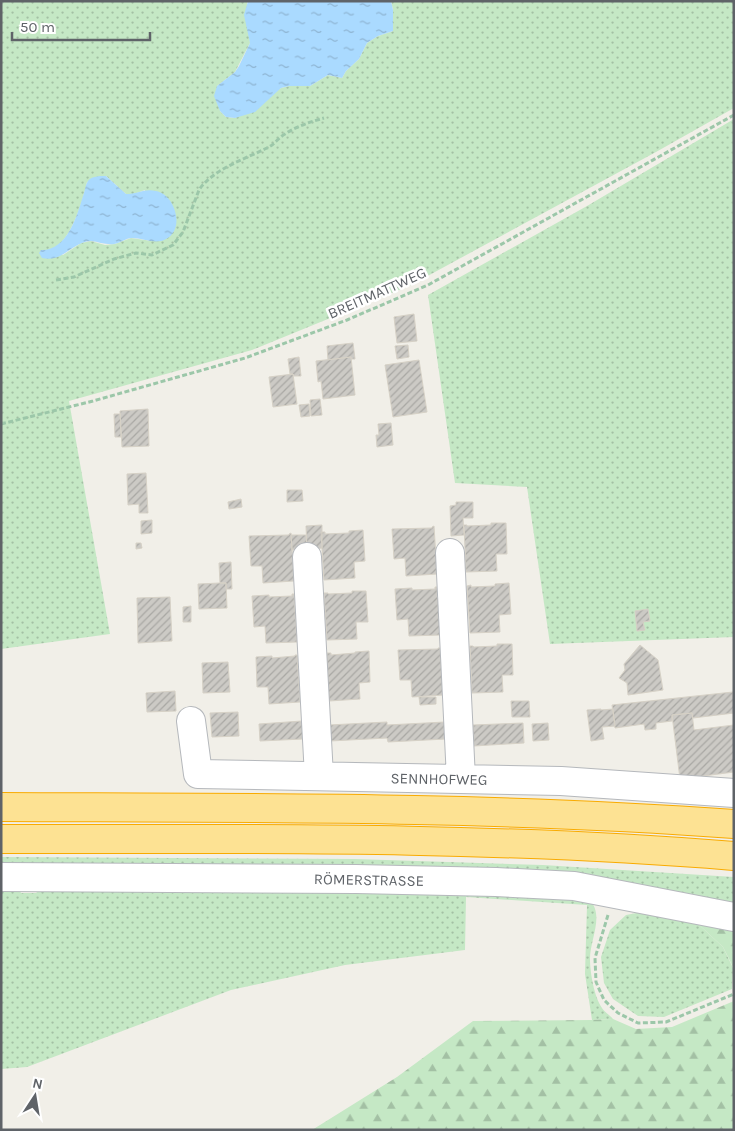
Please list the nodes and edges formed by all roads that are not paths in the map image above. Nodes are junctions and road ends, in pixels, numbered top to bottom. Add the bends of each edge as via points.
1 (450, 553) dead end
2 (307, 557) dead end
3 (191, 721) dead end
4 (319, 776) junction
5 (461, 779) junction
6 (734, 793) edge
7 (1, 808) edge
8 (734, 824) edge
9 (1, 839) edge
10 (734, 856) edge
11 (1, 877) edge
12 (734, 917) edge

1 - 5 street
2 - 4 street
3 - 4 street, SENNHOFWEG via 198,774
4 - 5 street, SENNHOFWEG
5 - 6 street, SENNHOFWEG via 561,781
7 - 8 highway via 505,812
9 - 10 highway via 397,841
11 - 12 street, RÖMERSTRASSE via 346,879 574,886

